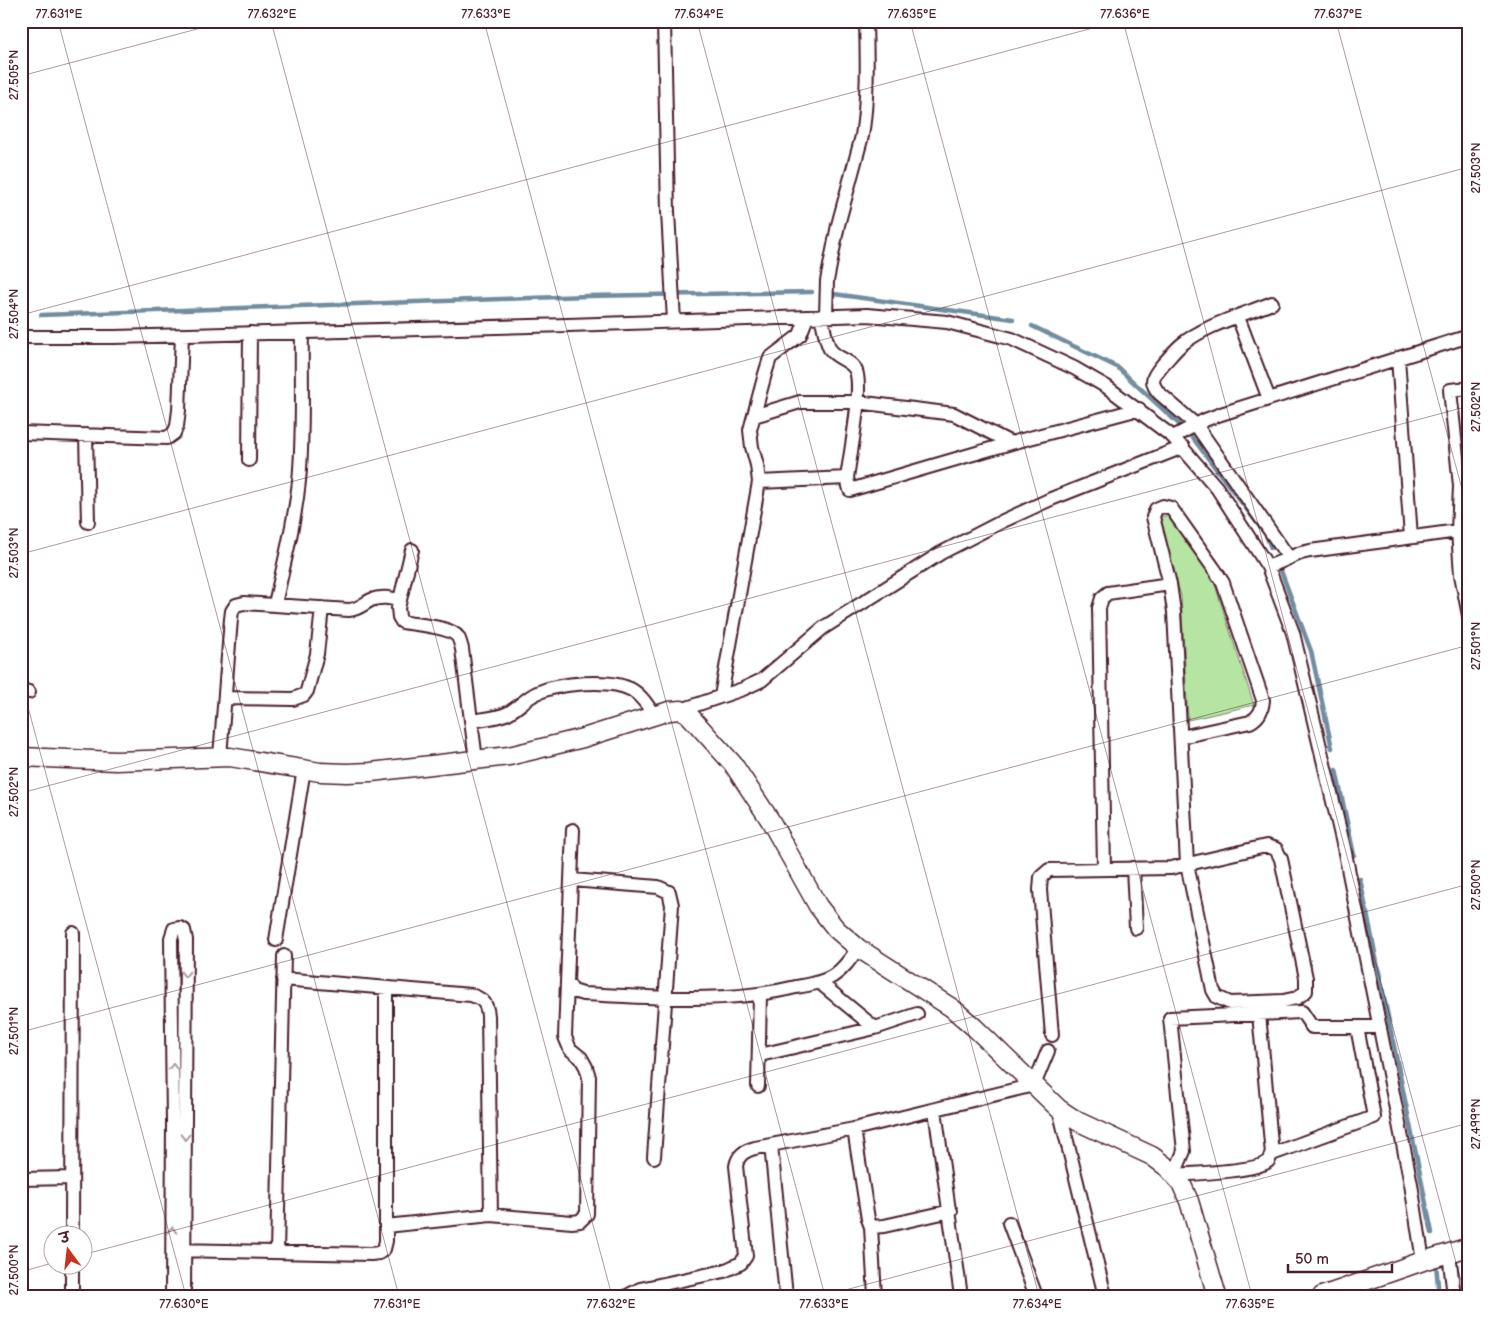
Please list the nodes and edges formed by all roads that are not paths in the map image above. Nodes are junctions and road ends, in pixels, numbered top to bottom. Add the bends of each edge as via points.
1 (664, 21) edge
2 (866, 21) edge
3 (1272, 303) dead end
4 (807, 316) junction
5 (824, 316) junction
6 (1238, 317) junction
7 (674, 321) junction
8 (302, 332) junction
9 (250, 333) junction
10 (182, 335) junction
11 (1469, 336) edge
12 (21, 337) edge
13 (1398, 358) junction
14 (1469, 388) edge
15 (1269, 399) junction
16 (857, 402) junction
17 (1139, 409) junction
18 (754, 416) junction
19 (1196, 424) junction
20 (21, 433) edge
21 (86, 435) junction
22 (1173, 437) junction
23 (1011, 443) junction
24 (1183, 447) junction
25 (249, 460) dead end
26 (847, 478) junction
27 (760, 482) junction
28 (1464, 486) edge
29 (88, 522) dead end
30 (1458, 531) junction
31 (1411, 537) junction
32 (412, 550) dead end
33 (1289, 558) junction
34 (1268, 567) junction
35 (1465, 575) edge
36 (1170, 584) junction
37 (400, 600) junction
38 (275, 604) junction
39 (322, 608) junction
40 (1469, 616) edge
41 (721, 696) junction
42 (225, 698) junction
43 (681, 710) junction
44 (654, 716) junction
45 (471, 721) junction
46 (1181, 737) junction
47 (220, 756) junction
48 (21, 758) edge
49 (476, 760) junction
50 (304, 769) junction
51 (573, 830) dead end
52 (1188, 864) junction
53 (1104, 868) junction
54 (1133, 868) junction
55 (572, 880) junction
56 (1136, 928) dead end
57 (72, 933) dead end
58 (276, 940) dead end
59 (858, 948) junction
60 (284, 956) dead end
61 (283, 979) junction
62 (566, 982) junction
63 (819, 982) junction
64 (386, 988) junction
65 (760, 995) junction
66 (666, 998) junction
67 (916, 1014) dead end
68 (1258, 1014) junction
69 (1358, 1027) junction
70 (1380, 1027) junction
71 (875, 1028) junction
72 (1052, 1035) dead end
73 (1048, 1051) dead end
74 (760, 1055) junction
75 (1034, 1085) junction
76 (758, 1086) dead end
77 (1059, 1109) junction
78 (935, 1110) junction
79 (854, 1129) junction
80 (771, 1145) junction
81 (1272, 1154) junction
82 (654, 1157) dead end
83 (1174, 1175) junction
84 (21, 1178) edge
85 (72, 1178) junction
86 (950, 1211) junction
87 (491, 1215) junction
88 (1009, 1223) dead end
89 (72, 1224) edge
90 (386, 1226) junction
91 (871, 1227) junction
92 (1469, 1247) edge
93 (177, 1250) junction
94 (276, 1252) junction
95 (1449, 1253) junction
96 (1423, 1261) junction
97 (72, 1274) edge
98 (960, 1289) dead end
99 (72, 1296) edge
100 (172, 1296) edge
101 (184, 1296) edge
102 (627, 1296) edge
103 (786, 1296) edge
104 (875, 1296) edge
105 (1036, 1296) edge
106 (1105, 1296) edge
107 (1216, 1296) edge
108 (1322, 1296) edge
109 (1454, 1296) edge

1 - 7 street
2 - 5 street via 867,93 863,128 838,225
3 - 6 street
4 - 5 street
4 - 7 street
4 - 18 street via 800,335 770,358
5 - 16 street via 830,349 856,370
5 - 17 street via 867,315 947,322 1012,339 1074,368
6 - 15 street
6 - 19 street via 1190,338 1154,374 1154,388
7 - 8 street
8 - 9 street
8 - 38 street via 299,482
9 - 10 street
9 - 25 street
10 - 12 street
10 - 21 street via 180,410 174,433 167,438
11 - 13 street
13 - 15 street
13 - 31 street
14 - 28 street via 1450,390
15 - 19 street
16 - 18 street via 800,402
16 - 23 street via 954,414
16 - 26 street
17 - 22 street
17 - 23 street
18 - 27 street via 750,430
19 - 22 street
19 - 33 street
20 - 21 street
21 - 29 street
22 - 24 street
23 - 26 street via 850,490
24 - 34 street via 1227,500
24 - 41 street via 1058,496 941,553 823,628 762,680
26 - 27 street
27 - 41 street
28 - 30 street
30 - 31 street
30 - 35 street
31 - 33 street via 1310,551
32 - 37 street
33 - 34 street
34 - 70 street via 1297,646 1344,848
35 - 40 street
36 - 46 street
36 - 46 street via 1153,518 1156,509 1163,506 1171,508 1223,583 1263,700 1258,717 1250,722
36 - 53 street via 1108,593 1102,598 1099,608
37 - 39 street via 373,599 358,609 350,610
37 - 45 street via 398,608 402,622 443,629 459,638
38 - 39 street
38 - 42 street via 244,602 232,611
39 - 42 street via 317,654 304,695 293,699
41 - 43 street
42 - 47 street
43 - 44 street
43 - 59 street via 733,764 770,820 818,906 836,929
44 - 45 street via 641,697 630,689 581,683 547,689 508,713
44 - 49 street via 546,748
45 - 49 street
46 - 52 street
47 - 48 street via 116,761
47 - 50 street
49 - 50 street via 347,773
50 - 58 street
51 - 55 street
52 - 52 street via 1266,846 1276,849 1303,960 1306,991 1297,998 1283,1001 1230,1003 1216,997
52 - 54 street via 1171,868
53 - 54 street
53 - 72 street via 1049,870 1041,877
54 - 56 street
55 - 62 street
55 - 66 street via 658,887 670,892
57 - 85 street
59 - 63 street via 842,969
59 - 75 street via 952,1008
60 - 61 street
61 - 64 street
61 - 94 street
62 - 66 street via 573,991 583,994
62 - 87 street via 565,1037 570,1049 586,1067 589,1077 586,1214 580,1221 572,1222
63 - 65 street
63 - 71 street
64 - 87 street via 471,995 481,998 487,1006
64 - 90 street
65 - 66 street
65 - 74 street
66 - 82 street
67 - 71 street
68 - 69 street via 1302,1012 1312,1027
68 - 81 street
68 - 83 street via 1170,1018 1184,1151
69 - 70 street
69 - 81 street via 1374,1117
70 - 96 street
71 - 74 street
73 - 75 street
74 - 76 street
75 - 77 street
75 - 78 street
77 - 83 street via 1077,1121 1152,1156
77 - 106 street
78 - 79 street
78 - 86 street
79 - 80 street
79 - 91 street
80 - 102 street via 745,1151 738,1158 736,1166 746,1256 741,1263 724,1271 640,1289
80 - 103 street
81 - 83 street via 1260,1166
83 - 107 street via 1182,1183 1189,1201
84 - 85 street
85 - 89 street
86 - 91 street
86 - 98 street
87 - 90 street
88 - 105 street
90 - 94 street via 384,1249 379,1253
91 - 104 street
92 - 95 street
93 -> 93 street via 170,938 174,930 180,928 184,930 186,940
93 - 94 street
93 - 100 street
93 - 101 street
95 - 96 street
95 - 109 street
96 - 108 street
97 - 99 street

